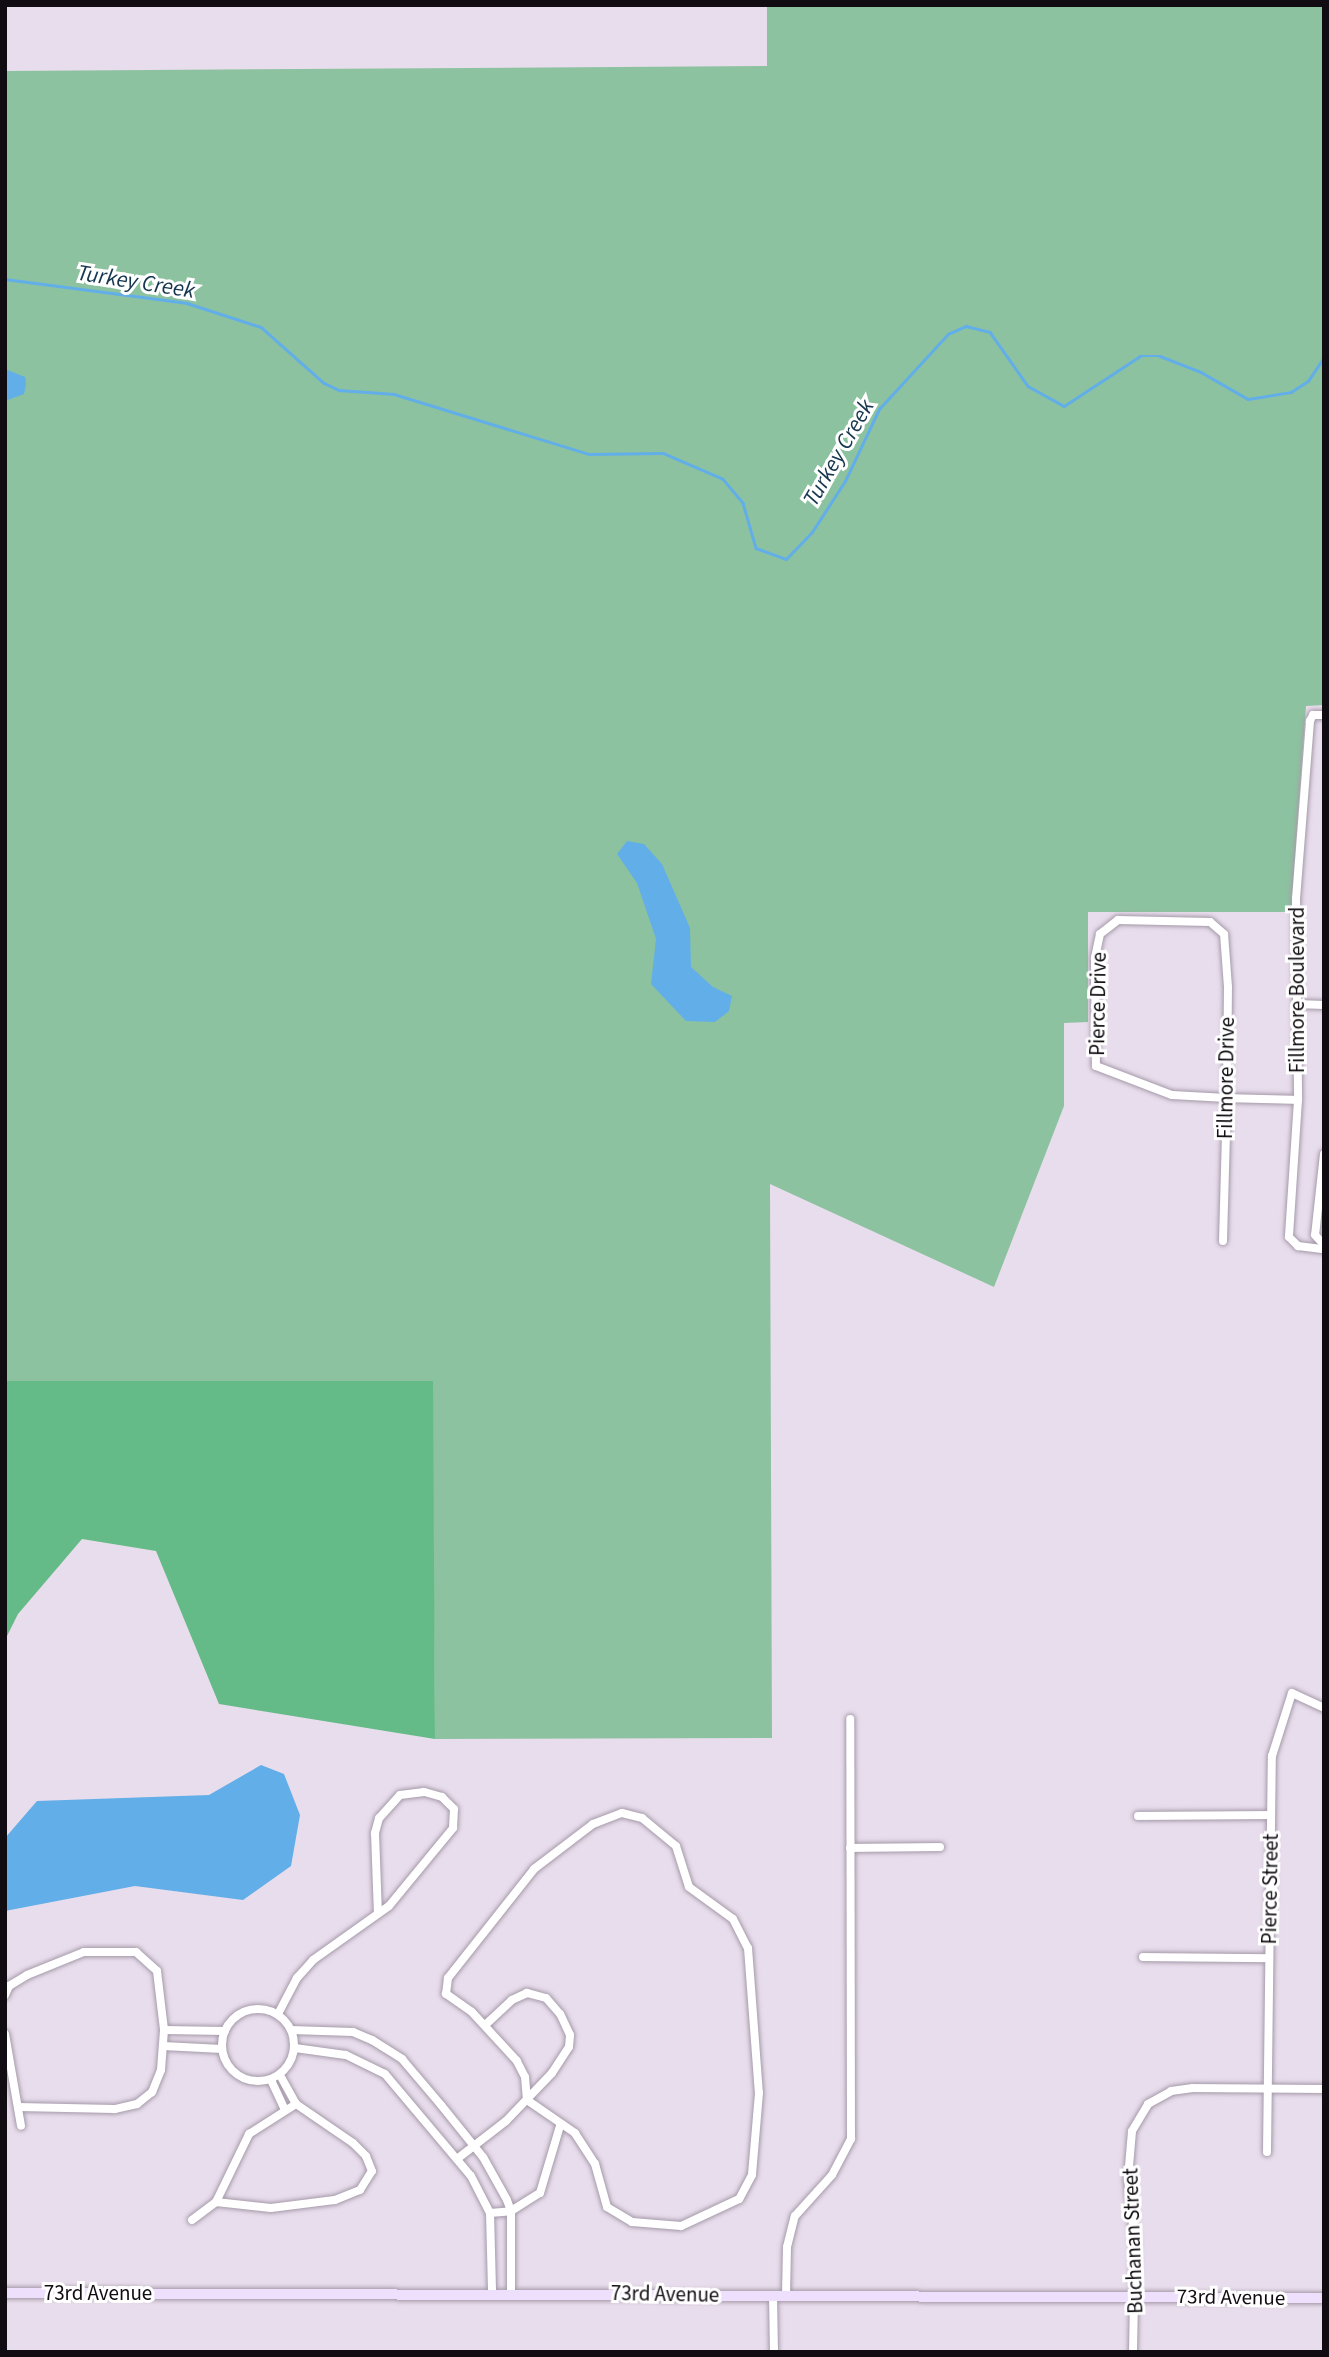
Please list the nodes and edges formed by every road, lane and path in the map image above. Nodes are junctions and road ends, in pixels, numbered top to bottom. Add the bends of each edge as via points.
1 (1324, 715) edge
2 (1210, 922) joint
3 (1297, 1004) junction
4 (1324, 1005) edge
5 (1227, 1098) junction
6 (1298, 1100) junction
7 (1324, 1154) edge
8 (1223, 1241) dead end
9 (1324, 1247) edge
10 (1324, 1708) edge
11 (850, 1719) dead end
12 (1271, 1815) junction
13 (1138, 1816) dead end
14 (940, 1847) dead end
15 (850, 1848) junction
16 (378, 1913) junction
17 (1143, 1956) dead end
18 (1269, 1958) junction
19 (5, 1995) edge
20 (278, 2014) junction
21 (485, 2025) junction
22 (164, 2030) junction
23 (291, 2030) junction
24 (225, 2031) junction
25 (5, 2034) edge
26 (163, 2046) junction
27 (295, 2048) junction
28 (222, 2049) junction
29 (280, 2075) junction
30 (271, 2080) junction
31 (1269, 2089) junction
32 (1324, 2089) edge
33 (527, 2100) junction
34 (296, 2104) junction
35 (18, 2107) junction
36 (285, 2110) junction
37 (21, 2126) dead end
38 (561, 2126) junction
39 (474, 2146) junction
40 (1267, 2152) dead end
41 (457, 2159) junction
42 (216, 2202) junction
43 (511, 2211) junction
44 (490, 2214) junction
45 (192, 2220) dead end
46 (492, 2292) junction
47 (511, 2292) junction
48 (5, 2293) edge
49 (773, 2295) junction
50 (786, 2295) junction
51 (1135, 2296) junction
52 (1324, 2298) edge
53 (774, 2352) edge
54 (1133, 2352) edge

1 - 3 street, Fillmore Boulevard via 1310,721 1296,898
2 - 5 street, Fillmore Drive via 1224,934 1228,950
2 - 5 street, Pierce Drive via 1118,920 1100,934 1095,958 1093,1054 1096,1066 1172,1095
3 - 4 street
3 - 6 street, Fillmore Boulevard
5 - 6 street, Pierce Drive
5 - 8 street, Fillmore Drive
6 - 9 street, Fillmore Boulevard via 1289,1237 1298,1246
7 - 9 street, Fillmore Boulevard via 1315,1235
10 - 12 street, Pierce Street via 1292,1693 1272,1756
11 - 15 street
12 - 13 street
12 - 18 street, Pierce Street
14 - 15 street
15 - 50 street via 850,2139 832,2175 795,2216 787,2247
16 - 16 street via 389,1906 453,1828 454,1809 442,1797 424,1792 400,1795 379,1818 375,1833
16 - 20 street via 313,1960 297,1978
17 - 18 street
18 - 31 street, Pierce Street
19 - 22 street via 9,1986 27,1975 84,1952 136,1952 157,1971
20 - 23 street
20 - 24 street via 247,2010 234,2017
21 - 33 street via 517,2061 525,2077
21 - 33 street via 512,2000 527,1993 546,1998 560,2014 570,2035 569,2048
21 - 38 street via 446,1994 448,1978 534,1869 593,1824 622,1813 660,1830 676,1846 689,1887 733,1919 748,1948 759,2093 752,2175 740,2199 681,2226 632,2222 607,2207 595,2164 575,2133
22 - 24 street
22 - 26 street
23 - 27 street
23 - 39 street via 353,2032 402,2059
24 - 28 street
25 - 35 street
26 - 28 street
26 - 35 street via 152,2092 137,2104 115,2109
27 - 29 street
27 - 41 street via 346,2055 385,2074
28 - 30 street via 239,2076
29 - 30 street
29 - 34 street
30 - 36 street
31 - 32 street
31 - 40 street, Pierce Street
31 - 51 street, Buchanan Street via 1171,2091 1148,2104 1132,2131 1128,2178
33 - 38 street
33 - 39 street
34 - 36 street
34 - 42 street via 366,2157 372,2171 360,2190 305,2205 249,2207
35 - 37 street
36 - 42 street via 249,2134
38 - 43 street via 540,2193
39 - 41 street
39 - 43 street via 497,2178
41 - 44 street via 481,2192
42 - 45 street
43 - 44 street
43 - 47 street
44 - 46 street
46 - 47 street, 73rd Avenue
46 - 48 street, 73rd Avenue
47 - 49 street, 73rd Avenue
49 - 50 street, 73rd Avenue
49 - 53 street
50 - 51 street, 73rd Avenue
51 - 52 street, 73rd Avenue
51 - 54 street, Buchanan Street

